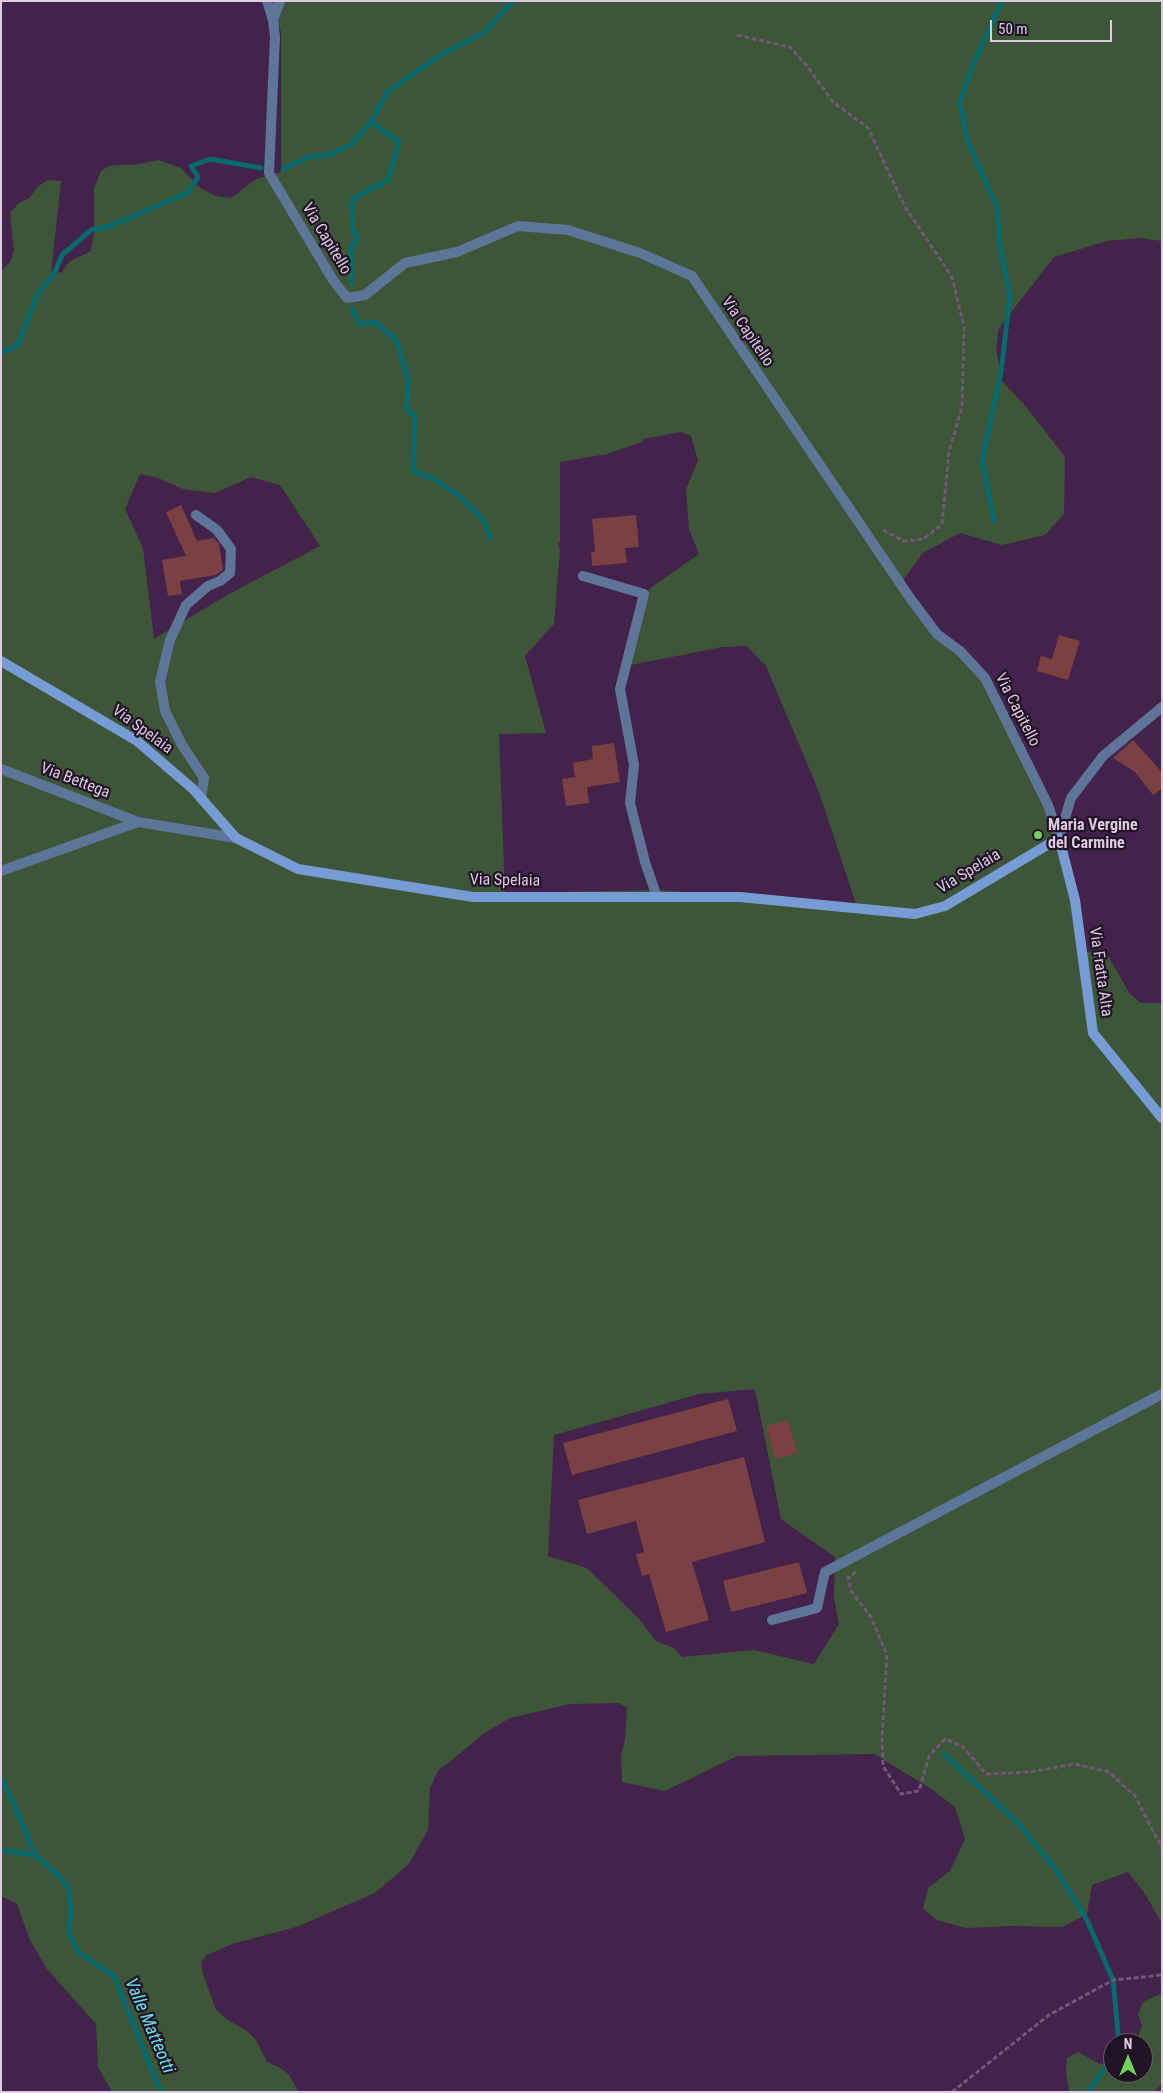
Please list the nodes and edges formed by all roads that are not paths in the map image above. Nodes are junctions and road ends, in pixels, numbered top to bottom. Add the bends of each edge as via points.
1 (267, 1) edge
2 (280, 1) edge
3 (273, 20) junction
4 (196, 515) dead end
5 (584, 576) dead end
6 (1, 661) edge
7 (1162, 707) edge
8 (1, 769) edge
9 (201, 798) junction
10 (138, 822) junction
11 (236, 838) junction
12 (1059, 838) junction
13 (1, 871) edge
14 (657, 897) junction
15 (1162, 1118) edge
16 (1162, 1394) edge
17 (772, 1620) dead end

1 - 3 street, Via Capitello
2 - 3 street
3 - 12 street, Via Capitello via 269,173 332,280 347,298 366,294 405,263 457,252 518,226 568,230 640,253 692,276 936,634 960,651 985,678 1048,805
4 - 9 street via 217,530 231,549 230,573 186,605 170,640 160,682 165,710 182,745 204,778
5 - 14 street via 644,594 620,689 634,765 630,803
6 - 9 street, Via Spelaia via 137,741
7 - 12 street via 1103,756 1071,798
8 - 10 street, Via Bettega
9 - 11 street, Via Spelaia
10 - 11 street, Via Bettega
10 - 13 street, Via Bettega
11 - 14 street, Via Spelaia via 298,869 473,897
12 - 14 street, Via Spelaia via 944,906 916,914 740,897
12 - 15 street, Via Fratta Alta via 1076,900 1093,1032
16 - 17 street via 825,1572 817,1608

